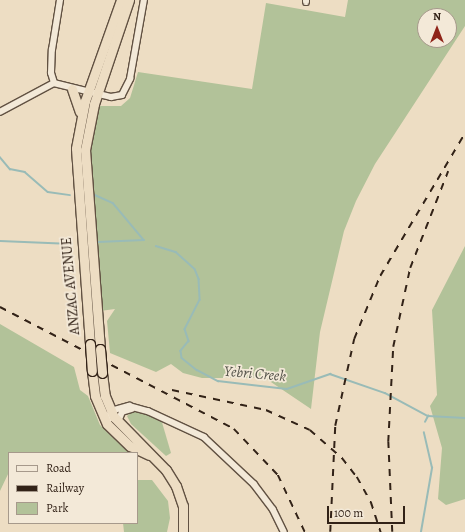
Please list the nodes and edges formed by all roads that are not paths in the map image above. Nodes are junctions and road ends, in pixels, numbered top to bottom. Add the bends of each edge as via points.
1 (60, 0) edge
2 (120, 0) edge
3 (129, 0) edge
4 (144, 0) edge
5 (54, 83) junction
6 (72, 89) junction
7 (92, 93) junction
8 (0, 112) edge
9 (81, 113) junction
10 (136, 408) junction
11 (111, 411) junction
12 (118, 422) junction
13 (107, 424) junction
14 (149, 455) junction
15 (183, 532) edge
16 (284, 532) edge

1 - 5 street via 52,50 51,73
2 - 7 highway, ANZAC AVENUE
3 - 7 highway, ANZAC AVENUE
4 - 7 street via 140,7 126,92 118,97
5 - 6 street
5 - 8 street
6 - 7 street
6 - 9 highway
7 - 9 highway, ANZAC AVENUE
7 - 11 highway, ANZAC AVENUE, bridge via 84,174 102,373
9 - 13 highway, ANZAC AVENUE, bridge via 76,182 95,396
10 - 11 street
10 - 12 street via 122,412
10 - 16 street via 193,431 214,444 266,498
11 - 12 highway, ANZAC AVENUE
11 - 13 street
12 - 14 highway, ANZAC AVENUE
13 - 14 highway, ANZAC AVENUE via 130,446
14 - 15 highway, ANZAC AVENUE via 176,486 184,512

